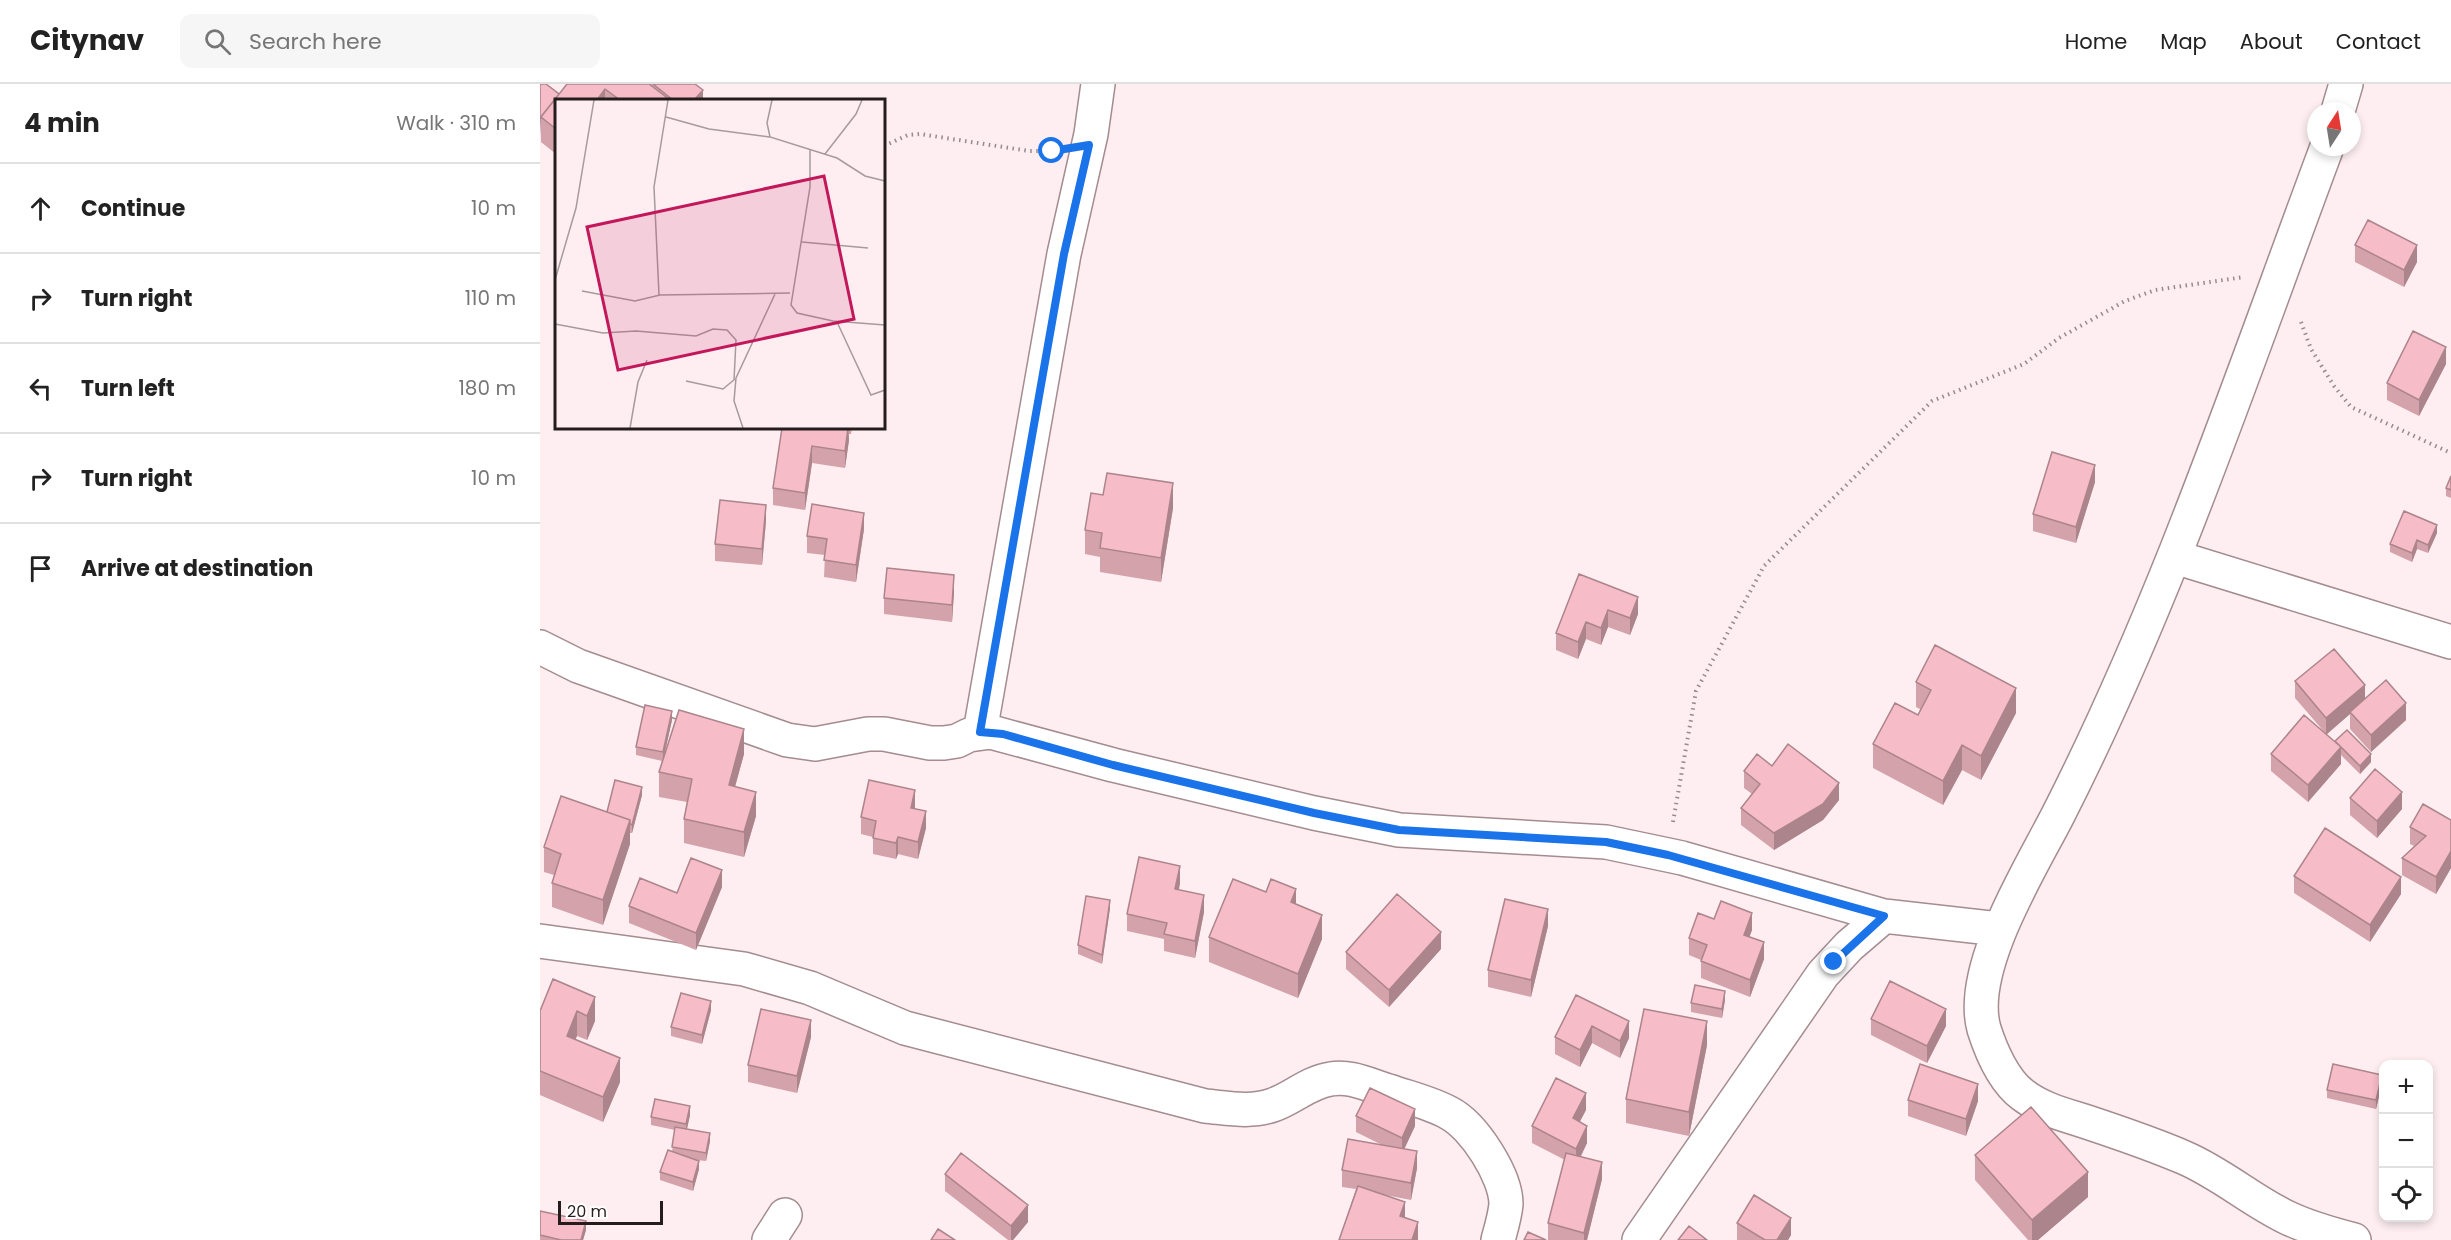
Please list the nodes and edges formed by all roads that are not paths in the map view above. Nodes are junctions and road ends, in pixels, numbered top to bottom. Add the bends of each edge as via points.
1 (1098, 84) edge
2 (2346, 84) edge
3 (2341, 102) edge
4 (2324, 156) edge
5 (2175, 557) junction
6 (2451, 642) edge
7 (540, 647) edge
8 (980, 732) junction
9 (1884, 916) junction
10 (2000, 929) junction
11 (540, 941) edge
12 (2316, 1235) edge
13 (1498, 1240) edge
14 (1639, 1240) edge
15 (2354, 1240) edge

1 - 8 street
2 - 3 street
4 - 5 street
5 - 6 street
5 - 10 street via 2099,734
7 - 8 street via 578,666 787,740 815,744 884,734 944,743
8 - 9 street via 1003,734 1124,768 1399,830 1606,842 1668,855
9 - 10 street
9 - 14 street via 1823,975
10 - 12 street via 1986,977 1983,1026 2007,1078 2021,1094 2045,1108 2190,1160
11 - 13 street via 744,969 810,988 905,1028 1205,1106 1249,1110 1274,1105 1331,1079 1358,1081 1425,1103 1451,1114 1466,1126 1495,1167 1504,1192 1506,1204
12 - 15 street

